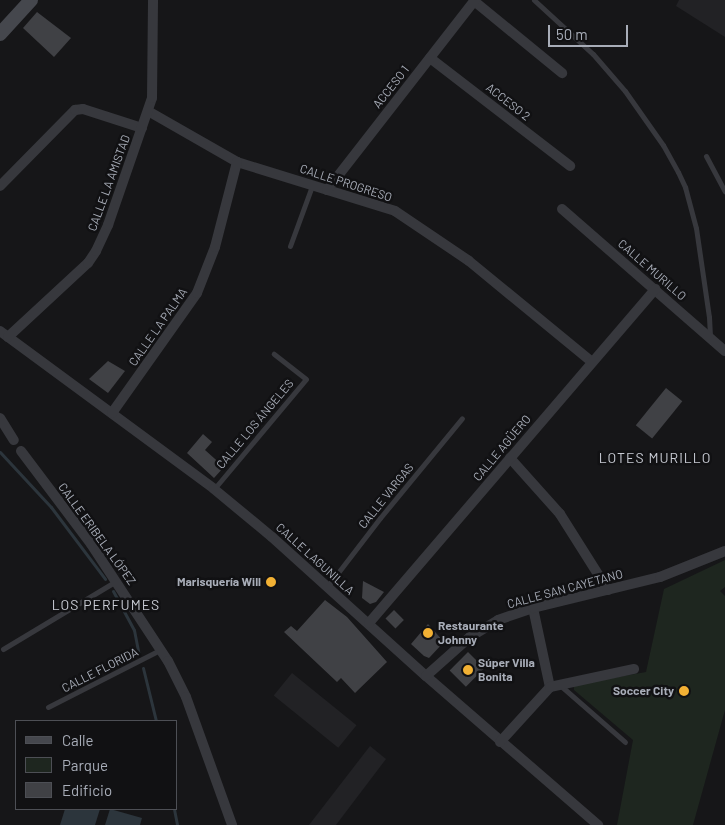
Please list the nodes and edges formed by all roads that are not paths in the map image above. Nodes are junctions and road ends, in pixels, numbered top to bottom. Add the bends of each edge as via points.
1 (31, 0) edge
2 (153, 0) edge
3 (534, 0) edge
4 (475, 1) edge
5 (0, 34) edge
6 (430, 58) junction
7 (562, 73) dead end
8 (148, 111) junction
9 (142, 128) junction
10 (706, 156) dead end
11 (237, 162) junction
12 (570, 166) dead end
13 (312, 185) junction
14 (0, 186) edge
15 (327, 190) junction
16 (725, 191) edge
17 (562, 210) dead end
18 (290, 246) dead end
19 (655, 289) junction
20 (4, 334) edge
21 (710, 337) junction
22 (725, 351) edge
23 (274, 354) dead end
24 (592, 362) junction
25 (112, 413) junction
26 (0, 418) edge
27 (462, 418) dead end
28 (14, 440) dead end
29 (21, 451) dead end
30 (510, 458) junction
31 (214, 489) junction
32 (725, 550) edge
33 (116, 581) junction
34 (328, 587) junction
35 (608, 590) junction
36 (532, 608) junction
37 (369, 623) junction
38 (3, 649) dead end
39 (160, 650) junction
40 (634, 668) dead end
41 (426, 676) junction
42 (555, 686) junction
43 (48, 706) dead end
44 (500, 742) junction
45 (625, 742) dead end
46 (232, 825) edge
47 (598, 825) edge

1 - 5 main road
2 - 8 street, CALLE LA AMISTAD via 153,88
3 - 21 lane via 593,54 625,91 678,172 696,228
4 - 6 street, ACCESO 1
4 - 7 street
6 - 12 street, ACCESO 2
6 - 15 street, ACCESO 1
8 - 9 street, CALLE LA AMISTAD
8 - 11 street, CALLE PROGRESO
9 - 14 street via 83,109 74,110
9 - 20 street, CALLE LA AMISTAD via 96,251 77,275
10 - 16 lane
11 - 13 street, CALLE PROGRESO
11 - 25 street, CALLE LA PALMA via 216,247 197,293
13 - 15 street, CALLE PROGRESO
13 - 18 lane
15 - 24 street, CALLE PROGRESO via 395,212 432,234
17 - 19 street, CALLE MURILLO
19 - 21 street, CALLE MURILLO
19 - 24 street, CALLE AGÜERO
20 - 25 street, CALLE LAGUNILLA
21 - 22 street, CALLE MURILLO
23 - 31 lane, CALLE LOS ÁNGELES via 306,379
24 - 30 street, CALLE AGÜERO
25 - 31 street, CALLE LAGUNILLA
26 - 28 street
27 - 34 lane, CALLE VARGAS
29 - 33 street, CALLE ERIBELA LÓPEZ
30 - 35 street via 560,514
30 - 37 street, CALLE AGÜERO
31 - 34 street, CALLE LAGUNILLA
32 - 35 street, CALLE SAN CAYETANO via 660,577
33 - 38 lane
33 - 39 street, CALLE ERIBELA LÓPEZ
34 - 37 street, CALLE LAGUNILLA
35 - 36 street, CALLE SAN CAYETANO
36 - 41 street, CALLE SAN CAYETANO via 498,620 470,637
36 - 42 street
37 - 41 street, CALLE LAGUNILLA
39 - 43 lane, CALLE FLORIDA
39 - 46 street, CALLE ERIBELA LÓPEZ via 186,697
40 - 42 street
41 - 44 street, CALLE LAGUNILLA
42 - 44 street
42 - 45 lane
44 - 47 street, CALLE LAGUNILLA

